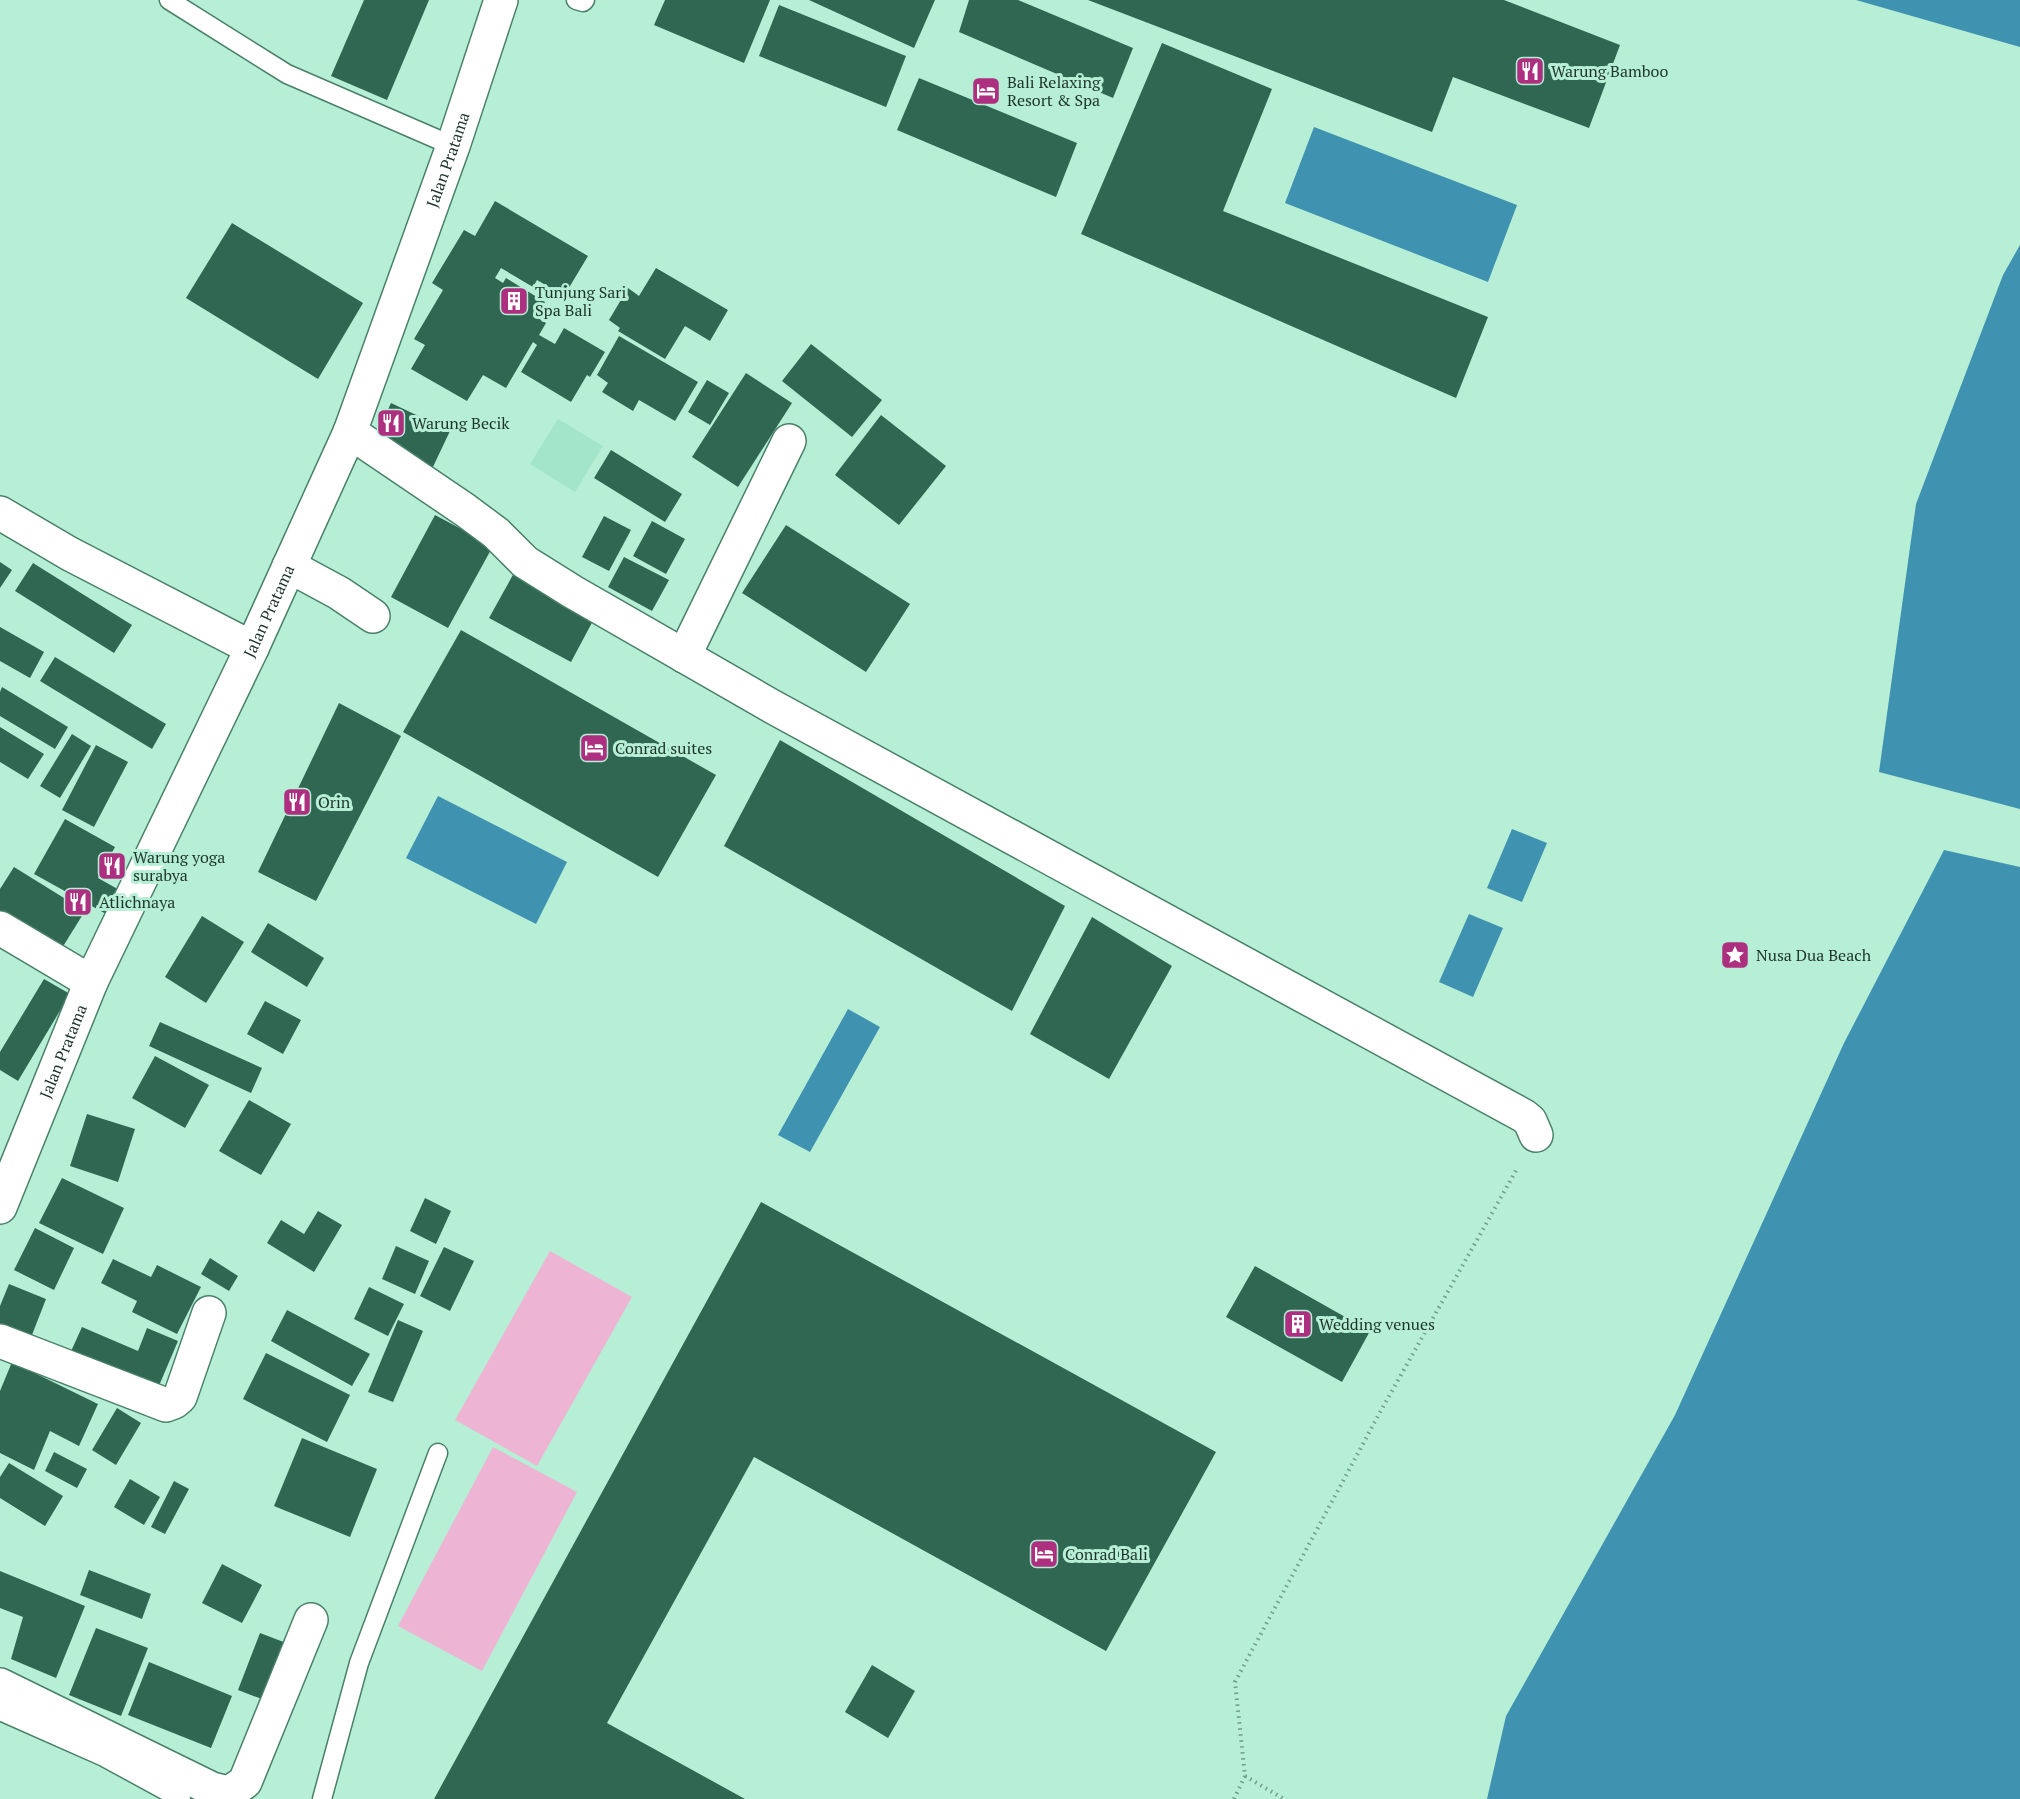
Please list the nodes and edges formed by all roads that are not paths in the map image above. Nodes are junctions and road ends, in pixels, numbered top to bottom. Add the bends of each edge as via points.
1 (169, 0) edge
2 (501, 0) edge
3 (576, 0) edge
4 (585, 0) edge
5 (453, 146) junction
6 (350, 432) junction
7 (789, 441) dead end
8 (0, 513) edge
9 (289, 566) junction
10 (373, 616) dead end
11 (252, 648) junction
12 (684, 656) junction
13 (0, 928) edge
14 (91, 982) junction
15 (1536, 1135) road end
16 (0, 1207) edge
17 (208, 1313) dead end
18 (0, 1341) edge
19 (438, 1453) dead end
20 (311, 1620) dead end
21 (0, 1685) edge
22 (0, 1711) edge
23 (181, 1799) edge
24 (322, 1799) edge

1 - 5 lane via 288,74
2 - 5 street, Jalan Pratama
3 - 4 lane
5 - 6 street, Jalan Pratama
6 - 9 street, Jalan Pratama
6 - 12 street via 465,510 535,568
7 - 12 street
8 - 11 street via 70,554
9 - 10 street
9 - 11 street, Jalan Pratama
11 - 14 street, Jalan Pratama
12 - 15 street via 1524,1116
13 - 14 street
14 - 16 street, Jalan Pratama
17 - 18 street via 180,1397 166,1405
19 - 24 lane via 359,1663
20 - 21 street via 245,1782 229,1793 212,1789
22 - 23 lane via 105,1757

